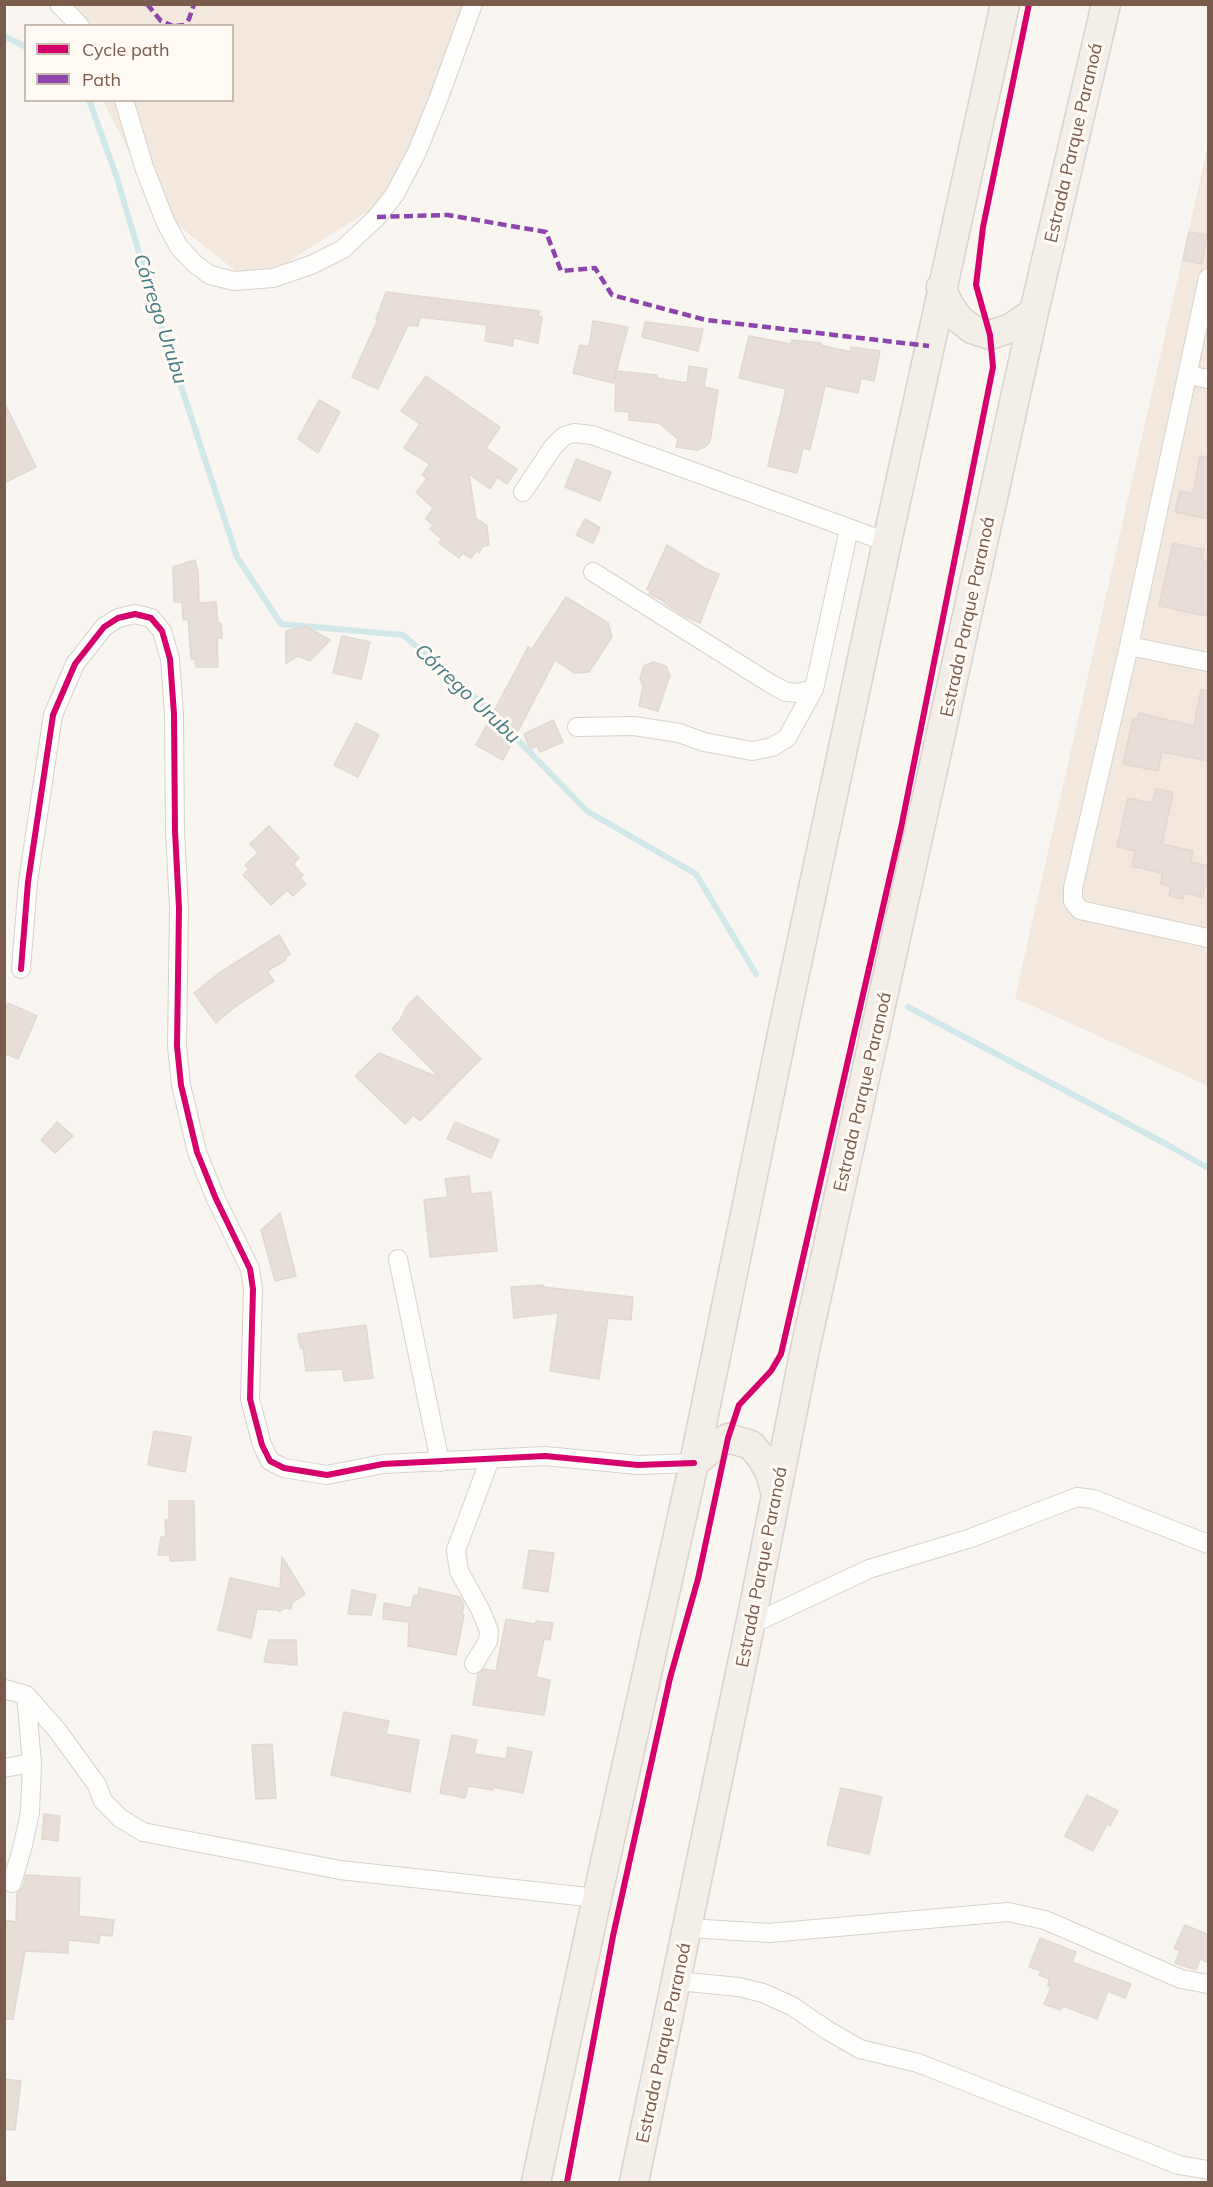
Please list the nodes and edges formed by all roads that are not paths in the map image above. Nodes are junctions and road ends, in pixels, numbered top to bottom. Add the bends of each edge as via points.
1 (59, 4) edge
2 (473, 4) edge
3 (1005, 4) edge
4 (1106, 4) edge
5 (78, 24) edge
6 (125, 102) edge
7 (1209, 278) edge
8 (942, 287) junction
9 (1034, 312) junction
10 (1188, 375) junction
11 (1209, 379) edge
12 (523, 492) dead end
13 (849, 529) junction
14 (887, 542) junction
15 (593, 572) dead end
16 (1129, 646) junction
17 (1209, 662) edge
18 (814, 689) junction
19 (577, 727) dead end
20 (1209, 938) edge
21 (21, 969) dead end
22 (398, 1259) dead end
23 (490, 1459) junction
24 (440, 1462) junction
25 (694, 1464) junction
26 (776, 1497) junction
27 (1209, 1544) edge
28 (750, 1625) junction
29 (474, 1664) dead end
30 (4, 1689) edge
31 (26, 1695) junction
32 (32, 1763) junction
33 (4, 1768) edge
34 (12, 1882) dead end
35 (597, 1898) junction
36 (688, 1928) junction
37 (677, 1981) junction
38 (1209, 1984) edge
39 (1209, 2170) edge
40 (536, 2182) edge
41 (634, 2182) edge

1 - 5 street
2 - 6 street via 417,152 395,194 343,249 273,278 234,281 210,275 179,247 144,167
3 - 8 main road
4 - 9 main road, Estrada Parque Paranoá
7 - 10 street
8 - 9 main road via 959,319 990,335 1011,328
8 - 14 main road
9 - 26 main road, Estrada Parque Paranoá via 804,1354
10 - 11 street
10 - 16 street
12 - 13 street via 564,436 592,435
13 - 14 street
13 - 18 street
14 - 25 main road
15 - 18 street via 786,692
16 - 17 street
16 - 20 street via 1073,901 1080,910 1091,914
18 - 19 street via 787,738 772,747 752,751 634,726
21 - 24 street via 28,882 53,715 75,664 104,627 135,614 151,618 162,631 170,659 174,714 179,908 177,1046 181,1085 197,1152 250,1269 250,1399 262,1445 270,1461 284,1468 327,1475 383,1464
22 - 24 street
23 - 24 street
23 - 25 street via 545,1456 638,1465
23 - 29 street via 456,1550 459,1571 489,1631 488,1641
25 - 26 main road via 729,1438 751,1445 770,1473
25 - 35 main road
26 - 28 main road, Estrada Parque Paranoá
27 - 28 street via 1093,1499 1077,1497 971,1538 869,1569
28 - 36 main road, Estrada Parque Paranoá
30 - 31 street
31 - 32 street
31 - 35 street via 97,1785 103,1801 120,1818 143,1832 340,1870
32 - 33 street
32 - 34 street via 30,1812
35 - 40 main road
36 - 37 main road, Estrada Parque Paranoá
36 - 38 street via 769,1933 1008,1912 1045,1920 1180,1979
37 - 39 street via 763,1992 860,2049 918,2063 1179,2165
37 - 41 main road, Estrada Parque Paranoá

